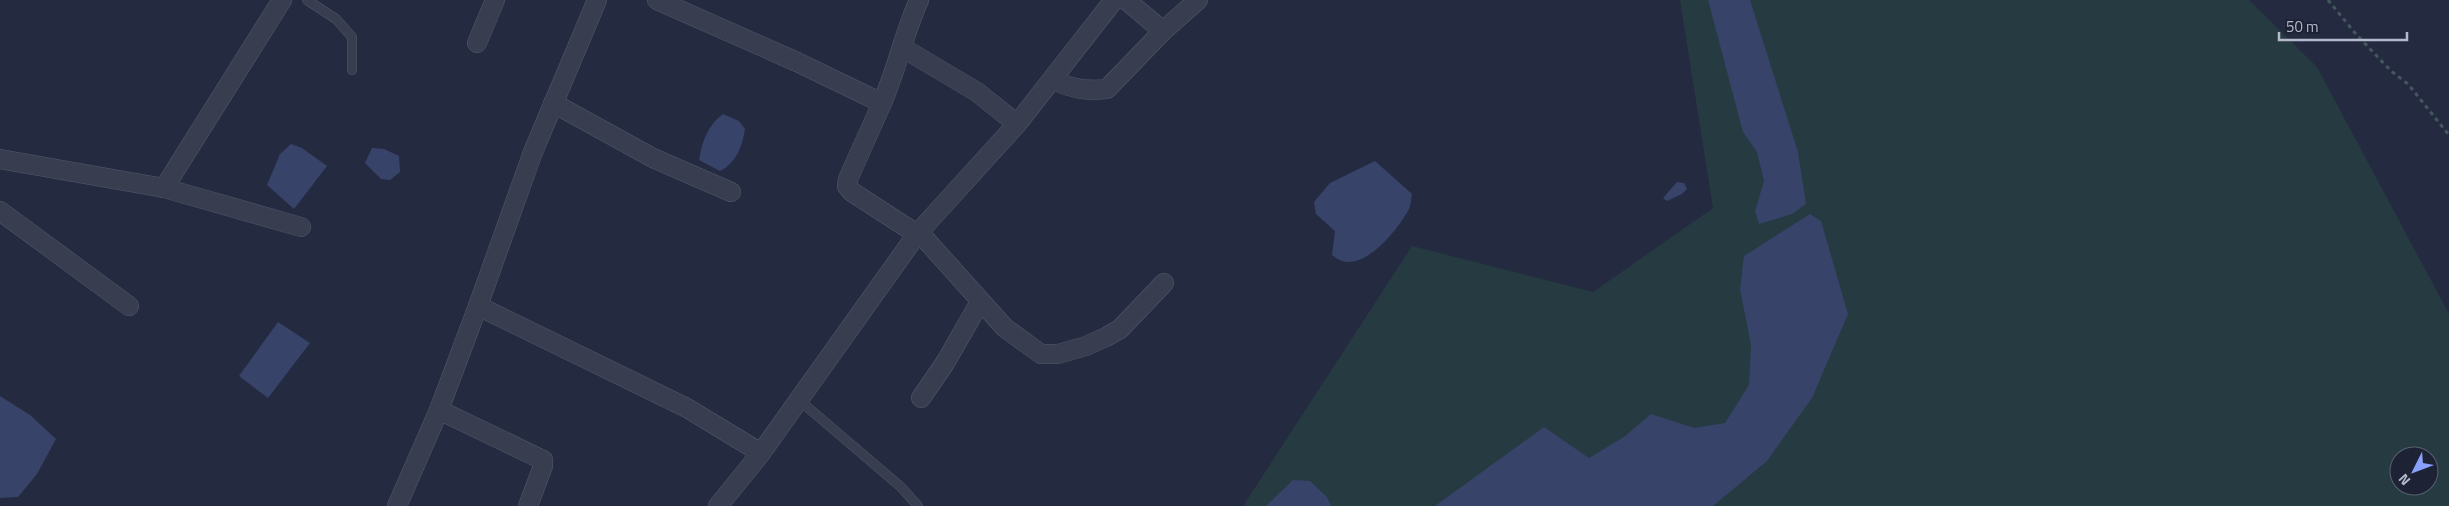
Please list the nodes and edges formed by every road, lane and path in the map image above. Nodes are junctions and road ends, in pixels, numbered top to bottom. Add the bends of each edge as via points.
1 (282, 0) edge
2 (307, 0) edge
3 (495, 0) edge
4 (597, 0) edge
5 (657, 0) edge
6 (919, 0) edge
7 (1114, 0) edge
8 (1126, 0) edge
9 (1198, 0) edge
10 (2328, 0) edge
11 (1163, 31) junction
12 (477, 43) dead end
13 (903, 48) junction
14 (352, 70) dead end
15 (1053, 80) junction
16 (553, 103) junction
17 (882, 103) junction
18 (1017, 124) junction
19 (2449, 135) edge
20 (0, 159) edge
21 (164, 188) junction
22 (731, 192) dead end
23 (0, 210) edge
24 (301, 227) dead end
25 (917, 234) junction
26 (1164, 283) dead end
27 (980, 302) junction
28 (129, 306) dead end
29 (478, 306) junction
30 (921, 398) dead end
31 (799, 400) junction
32 (438, 410) junction
33 (761, 453) junction
34 (397, 506) edge
35 (528, 506) edge
36 (718, 506) edge
37 (918, 506) edge

1 - 21 street
2 - 14 lane via 336,19 352,37
3 - 12 street
4 - 16 street
5 - 17 street
6 - 13 street
7 - 15 street
8 - 11 street
9 - 11 street
10 - 19 path via 2391,71 2408,84
11 - 15 street via 1108,89 1085,91
13 - 17 street
13 - 18 street via 977,92
15 - 18 street
16 - 22 street via 653,158
16 - 29 street
17 - 25 street via 847,186
18 - 25 street
20 - 21 street
21 - 24 street
23 - 28 street
25 - 27 street via 926,240
25 - 31 street
26 - 27 street via 1120,329 1086,346 1058,354 1041,354 1028,346
27 - 30 street via 945,364
29 - 32 street
29 - 33 street via 679,404
31 - 33 street
31 - 37 lane via 901,487
32 - 34 street
32 - 35 street via 543,460
33 - 36 street

